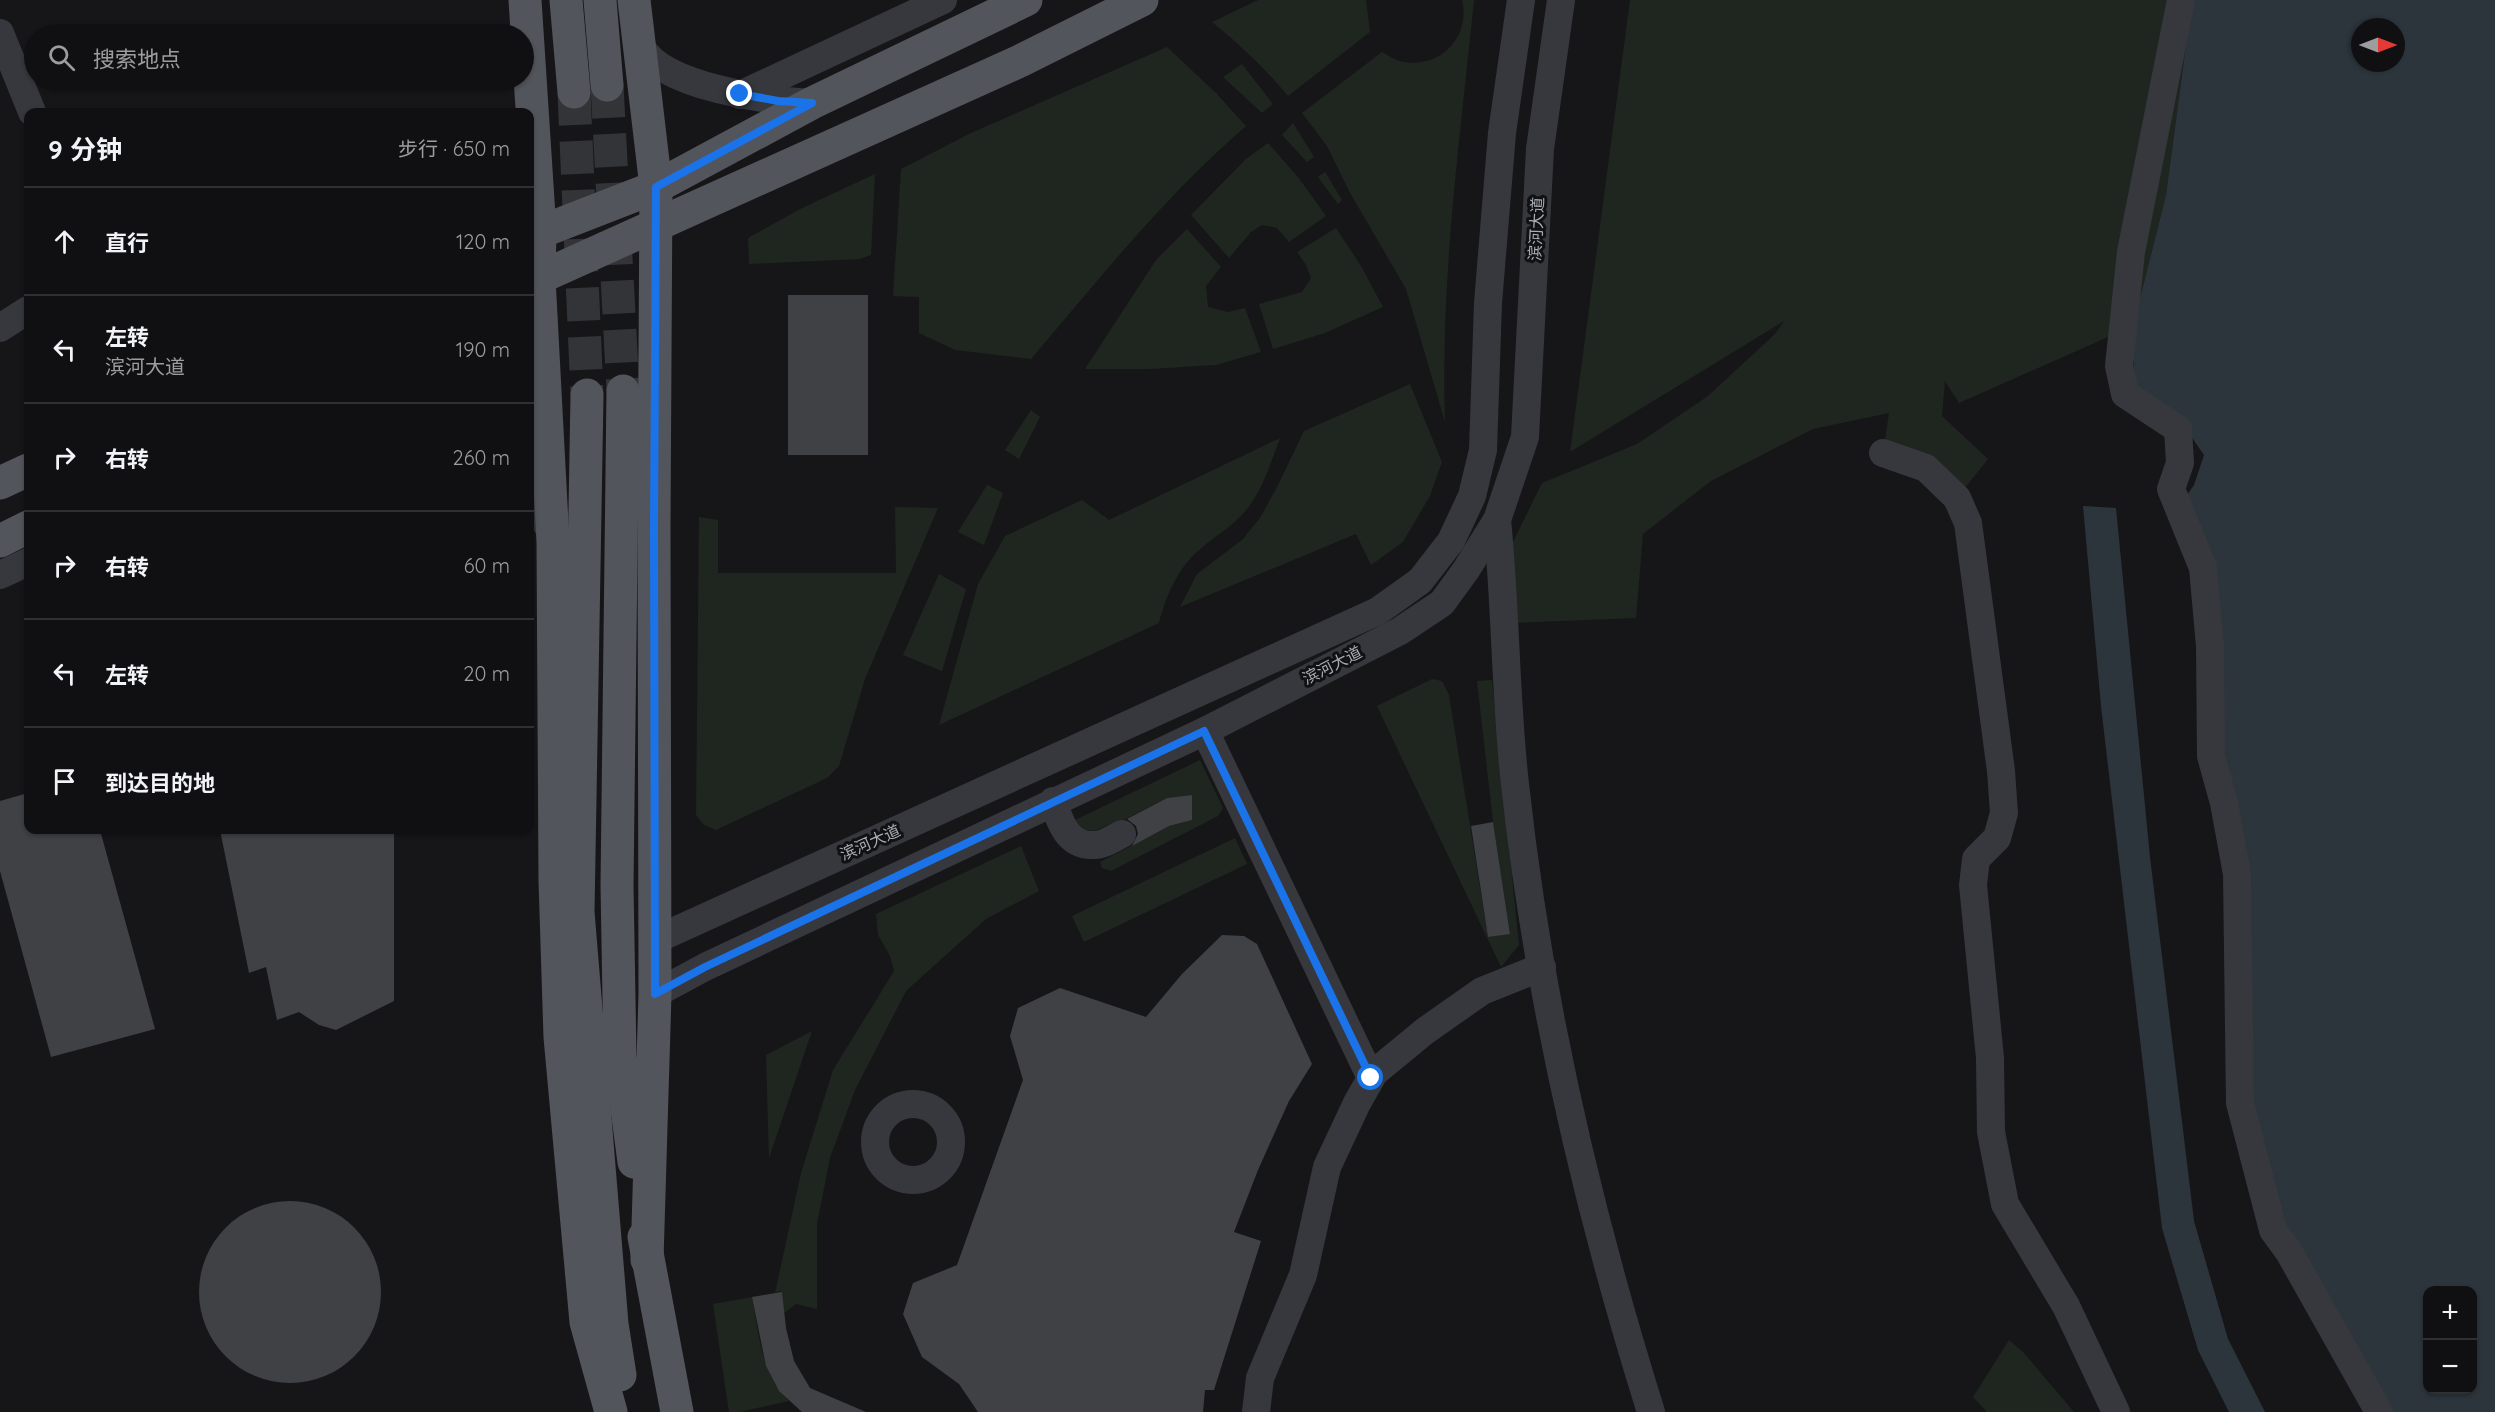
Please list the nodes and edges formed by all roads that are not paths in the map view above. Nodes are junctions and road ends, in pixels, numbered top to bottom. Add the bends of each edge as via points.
1 (525, 0) edge
2 (566, 0) edge
3 (600, 0) edge
4 (941, 0) edge
5 (1026, 0) edge
6 (1143, 0) edge
7 (1521, 0) edge
8 (1561, 0) edge
9 (2181, 0) edge
10 (634, 7) edge
11 (526, 24) edge
12 (0, 33) edge
13 (607, 85) tunnel mouth
14 (529, 90) edge
15 (573, 92) tunnel mouth
16 (740, 94) junction
17 (812, 103) junction
18 (30, 108) edge
19 (530, 108) edge
20 (656, 187) junction
21 (534, 210) edge
22 (656, 225) junction
23 (535, 233) edge
24 (534, 280) edge
25 (24, 313) edge
26 (0, 328) edge
27 (623, 391) tunnel mouth
28 (587, 394) tunnel mouth
29 (1883, 453) dead end
30 (24, 472) edge
31 (0, 483) edge
32 (534, 491) edge
33 (1497, 520) junction
34 (24, 529) edge
35 (0, 541) edge
36 (553, 542) junction
37 (24, 564) edge
38 (0, 575) edge
39 (1204, 731) junction
40 (1053, 801) junction
41 (1122, 834) dead end
42 (655, 940) junction
43 (1542, 967) junction
44 (655, 994) junction
45 (1371, 1078) junction
46 (647, 1260) junction
47 (611, 1412) edge
48 (626, 1412) edge
49 (677, 1412) edge
50 (1256, 1412) edge
51 (1651, 1412) edge
52 (2116, 1412) edge
53 (2379, 1412) edge

1 - 11 main road
2 - 15 main road
3 - 13 main road
4 - 16 street
5 - 17 main road
6 - 22 main road via 1020,61
7 - 42 street, 滨河大道 via 1502,133 1489,291 1484,450 1472,496 1451,541 1420,581 1378,611
8 - 33 street, 滨河大道 via 1540,148 1525,437
9 - 53 street via 2131,252 2119,366 2125,394 2178,429 2180,463 2171,489 2203,568 2210,646 2211,756 2237,874 2240,1103 2273,1230
10 - 16 street via 641,47 657,64 696,83
10 - 20 main road
12 - 18 street
14 - 19 main road
16 - 17 street
17 - 20 main road
20 - 22 main road
20 - 23 main road
21 - 23 main road
22 - 24 main road
22 - 42 main road
23 - 24 main road
24 - 36 main road
25 - 26 street
27 - 46 main road via 617,885 620,1056
28 - 48 main road via 578,912 612,1324
29 - 52 street via 1926,468 1957,498 1968,523 2004,813 1997,838 1976,859 1973,885 1990,1058 1991,1132 2005,1204 2066,1306
30 - 31 main road
32 - 36 street
33 - 39 street, 滨河大道 via 1442,603 1400,631
33 - 43 street via 1515,783
34 - 35 main road
36 - 47 main road via 560,1037 586,1322
37 - 38 street
39 - 40 street, 滨河大道
39 - 45 street
40 - 41 street via 1062,828 1077,842 1096,845
40 - 44 street, 滨河大道
42 - 44 main road
43 - 45 street via 1482,991 1425,1031
43 - 51 street via 1595,1221
44 - 46 main road
45 - 50 street via 1327,1167 1303,1275 1260,1378
46 - 49 main road

